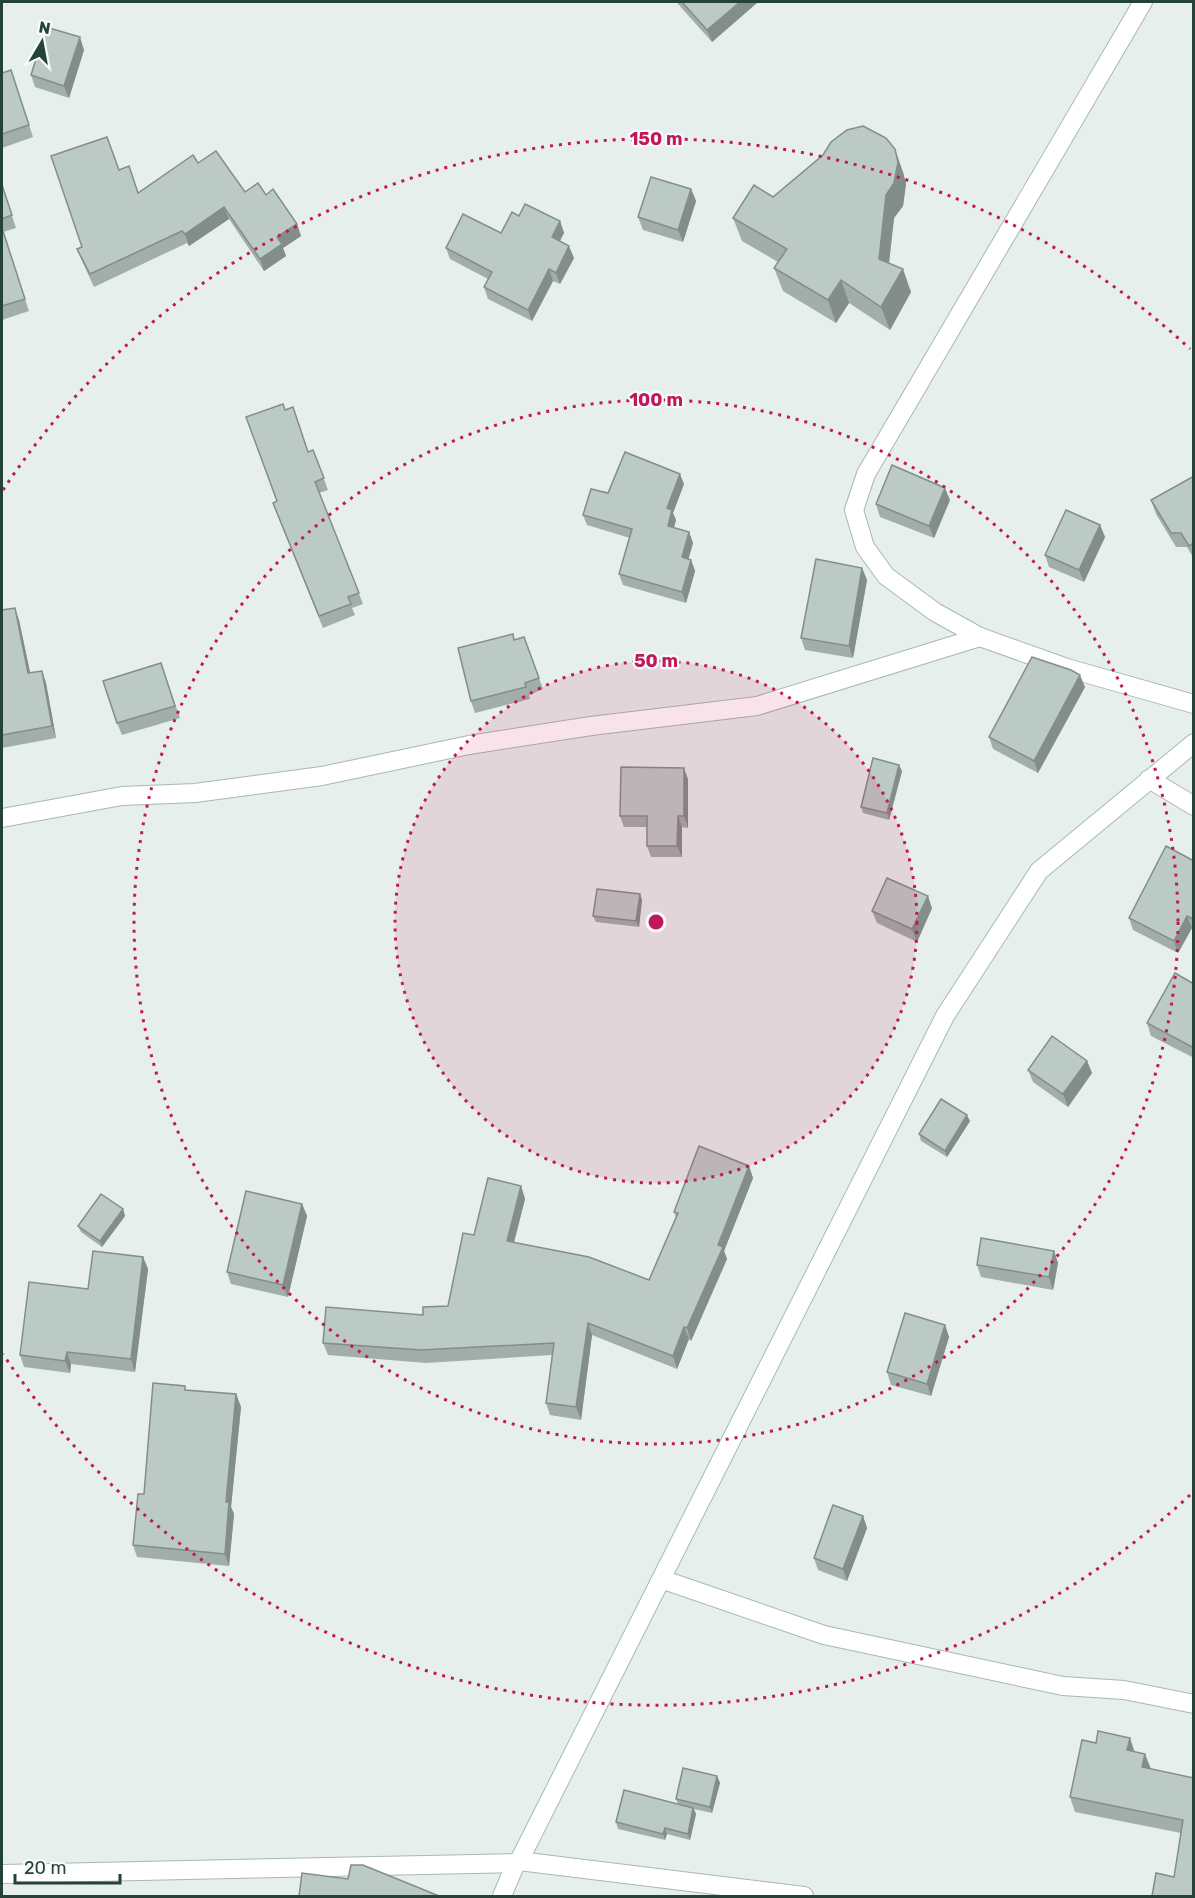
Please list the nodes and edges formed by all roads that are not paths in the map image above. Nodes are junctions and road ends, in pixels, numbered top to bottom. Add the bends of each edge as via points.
1 (1143, 2) edge
2 (980, 637) junction
3 (1194, 704) edge
4 (1194, 743) edge
5 (1149, 779) junction
6 (1194, 806) edge
7 (2, 818) edge
8 (661, 1579) junction
9 (1194, 1704) edge
10 (517, 1862) junction
11 (2, 1874) edge
12 (502, 1896) edge
13 (804, 1896) edge

1 - 2 street via 866,474 854,510 866,547 886,576 935,612
2 - 3 street via 1067,668
2 - 7 street via 757,706 469,745 322,776 195,793 122,796
4 - 5 street
5 - 6 street
5 - 8 street via 1039,871 945,1016
8 - 9 street via 824,1635 1063,1686 1124,1690
8 - 10 street
10 - 11 street
10 - 12 street
10 - 13 street

